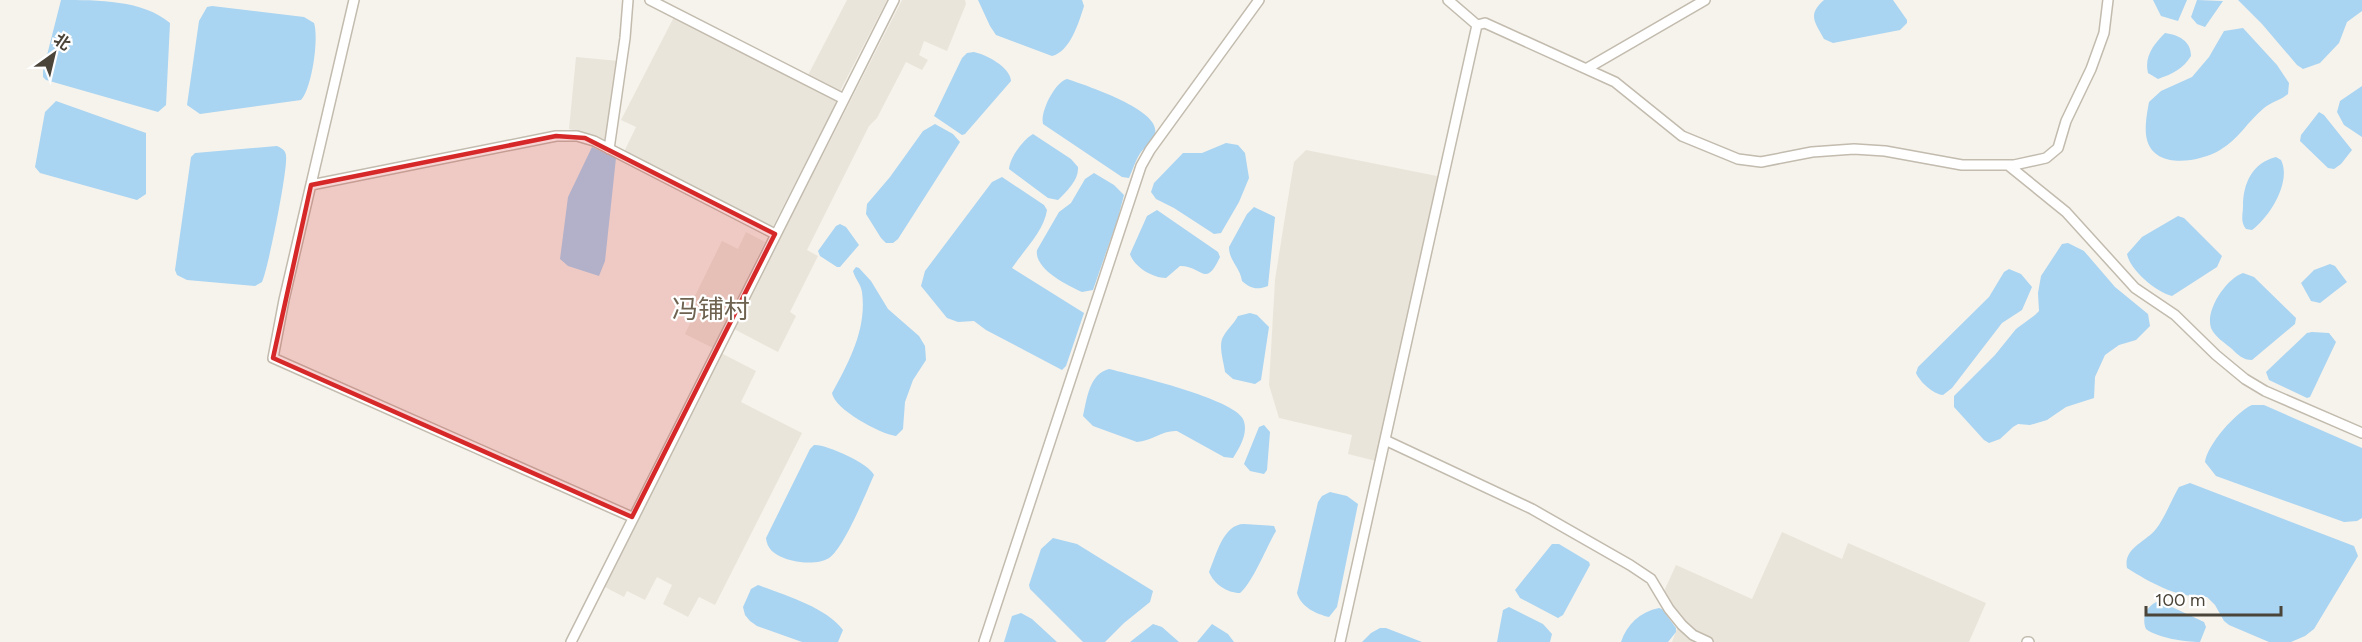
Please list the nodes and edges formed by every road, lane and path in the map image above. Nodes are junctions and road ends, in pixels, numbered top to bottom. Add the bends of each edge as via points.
1 (354, 0) edge
2 (628, 0) edge
3 (650, 0) edge
4 (894, 0) edge
5 (1259, 0) edge
6 (1448, 0) edge
7 (1705, 0) edge
8 (2108, 0) edge
9 (1477, 25) junction
10 (1586, 69) junction
11 (844, 99) junction
12 (609, 149) junction
13 (2008, 165) junction
14 (311, 185) junction
15 (775, 234) junction
16 (2362, 433) edge
17 (1385, 440) junction
18 (632, 517) junction
19 (571, 642) edge
20 (984, 642) edge
21 (1340, 642) edge
22 (1708, 642) edge

1 - 14 street
2 - 12 street
3 - 11 street
4 - 11 street
5 - 20 street via 1150,150 1137,176
6 - 9 street
7 - 10 street
8 - 13 street via 2104,33 2058,148 2046,158
9 - 10 street via 1485,23
9 - 17 street
10 - 13 street via 1615,82 1682,136 1738,159 1761,162 1854,149 1962,165
11 - 15 street
12 - 14 street via 585,138 556,136
12 - 15 street
13 - 16 street via 2066,212 2135,288 2175,315 2245,379
14 - 18 street via 273,358
15 - 18 street
17 - 21 street
17 - 22 street via 1532,509 1639,571 1651,579 1682,625
18 - 19 street

